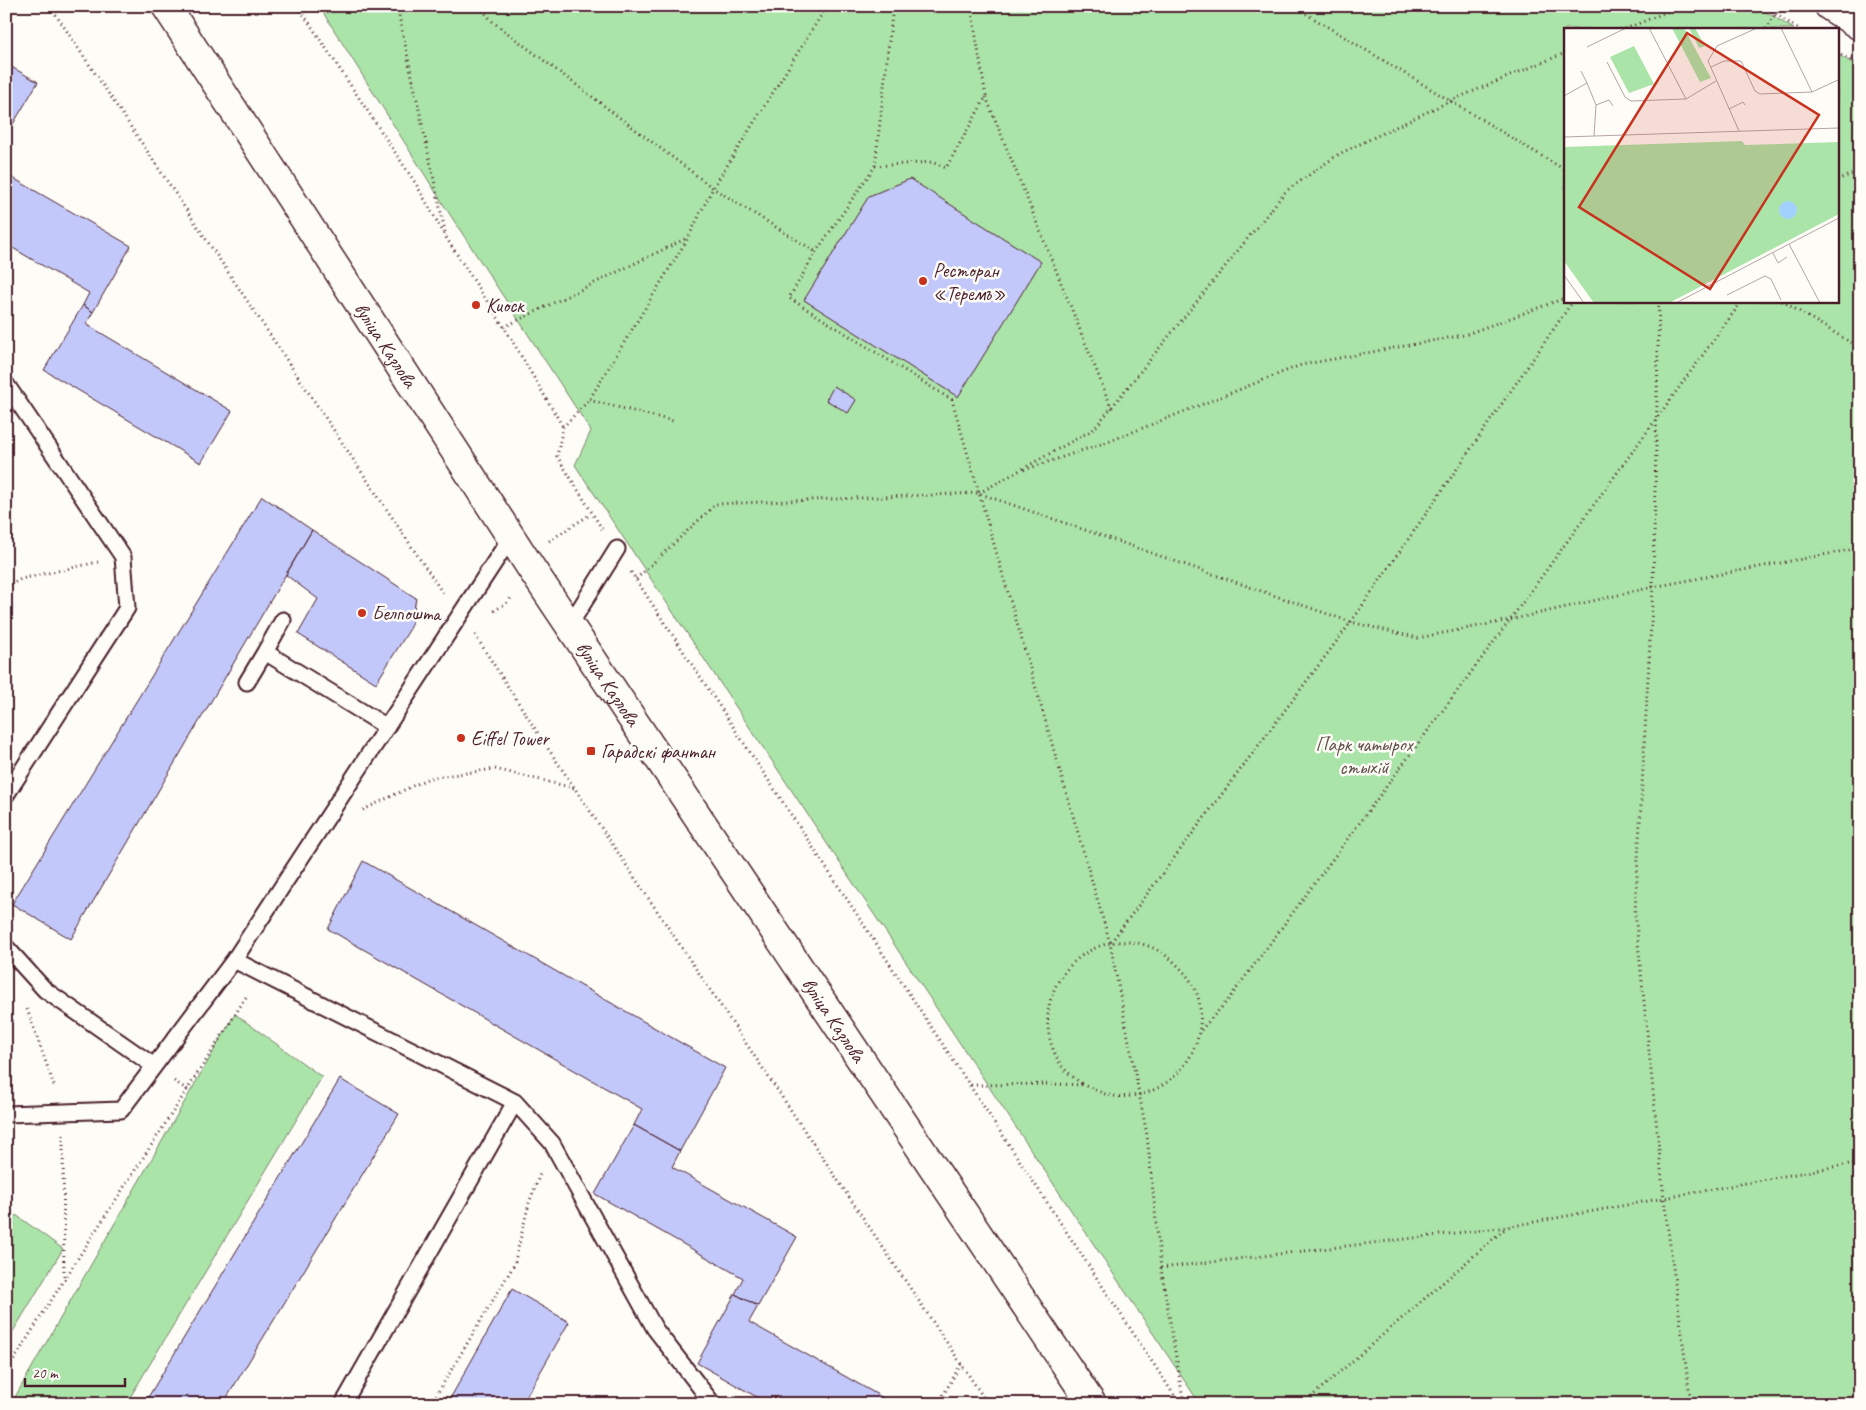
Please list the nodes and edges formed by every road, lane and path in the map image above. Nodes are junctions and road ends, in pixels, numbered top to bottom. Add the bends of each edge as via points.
1 (50, 6) edge
2 (166, 6) edge
3 (298, 6) edge
4 (397, 6) edge
5 (479, 6) edge
6 (827, 6) edge
7 (893, 6) edge
8 (971, 6) edge
9 (1293, 6) edge
10 (1681, 6) edge
11 (1763, 6) edge
12 (1828, 6) edge
13 (1775, 14) junction
14 (1860, 26) edge
15 (1627, 28) edge
16 (1767, 28) edge
17 (1797, 28) edge
18 (1564, 53) edge
19 (1838, 53) edge
20 (1860, 66) edge
21 (986, 97) junction
22 (1450, 101) junction
23 (875, 166) junction
24 (1564, 169) edge
25 (1860, 171) edge
26 (1838, 180) edge
27 (713, 188) junction
28 (688, 238) junction
29 (447, 239) junction
30 (816, 252) junction
31 (1564, 298) edge
32 (1572, 302) edge
33 (1659, 302) edge
34 (1741, 302) edge
35 (1784, 302) edge
36 (504, 327) junction
37 (1860, 348) edge
38 (6, 384) edge
39 (589, 400) junction
40 (1112, 409) junction
41 (1657, 419) junction
42 (673, 421) dead end
43 (563, 427) junction
44 (1016, 472) junction
45 (978, 493) junction
46 (591, 514) junction
47 (511, 537) junction
48 (550, 540) dead end
49 (1860, 548) edge
50 (617, 549) junction
51 (123, 557) junction
52 (636, 579) junction
53 (6, 587) edge
54 (1653, 587) junction
55 (458, 616) junction
56 (283, 620) dead end
57 (1510, 620) junction
58 (1350, 622) junction
59 (570, 626) junction
60 (265, 652) junction
61 (247, 682) dead end
62 (387, 727) junction
63 (575, 788) junction
64 (6, 795) edge
65 (357, 813) dead end
66 (1110, 942) junction
67 (6, 947) edge
68 (234, 960) junction
69 (261, 974) junction
70 (1201, 1030) junction
71 (154, 1066) junction
72 (971, 1085) junction
73 (1083, 1085) junction
74 (1140, 1096) junction
75 (515, 1102) junction
76 (6, 1114) edge
77 (552, 1144) junction
78 (1860, 1162) edge
79 (1664, 1200) junction
80 (1507, 1227) junction
81 (1161, 1268) junction
82 (961, 1364) junction
83 (6, 1373) edge
84 (343, 1404) edge
85 (431, 1404) edge
86 (713, 1404) edge
87 (938, 1404) edge
88 (988, 1404) edge
89 (1092, 1404) edge
90 (1180, 1404) edge
91 (1184, 1404) edge
92 (1303, 1404) edge
93 (1690, 1404) edge

1 - 55 path
2 - 47 main road, вуліца Казлова
3 - 29 path via 416,184
4 - 29 path
5 - 27 path via 493,22
6 - 27 path
7 - 23 path
8 - 21 path
9 - 22 path
10 - 15 path
11 - 13 path
12 - 14 main road
13 - 16 path
13 - 17 path
18 - 22 path
19 - 20 path
21 - 23 path via 946,168 932,162
21 - 40 path
22 - 24 path
22 - 40 path via 1339,154 1286,191
23 - 30 path
25 - 26 path
27 - 28 path
27 - 30 path
28 - 36 path
28 - 39 path
29 - 36 path
30 - 45 path via 789,298 952,400
31 - 44 path via 1464,335 1301,365 1110,442
32 - 58 path
33 - 41 path
34 - 41 path
35 - 37 path
36 - 43 path
38 - 51 lane
39 - 42 path
39 - 43 path
40 - 44 path via 1094,429
41 - 54 path
41 - 57 path
43 - 46 path via 557,456
44 - 45 path
45 - 52 path via 716,504
45 - 58 path
45 - 66 path
46 - 48 path
46 - 50 path
47 - 55 lane
47 - 59 main road, вуліца Казлова
49 - 54 path
50 - 52 path
50 - 59 lane
51 - 53 path via 21,579
51 - 64 lane via 127,608
52 - 72 path
54 - 57 path
54 - 79 path via 1635,913
55 - 62 lane
55 - 63 path via 470,625
56 - 60 lane
57 - 58 path via 1418,638
57 - 70 path via 1228,1000
58 - 66 path
59 - 89 main road, вуліца Казлова
60 - 61 lane
60 - 62 lane
62 - 68 lane
63 - 65 path via 495,770 428,778
63 - 82 path
66 - 70 path via 1140,943 1156,949 1186,973 1199,999
66 - 73 path via 1080,954 1059,976 1047,1007 1049,1040 1062,1066
66 - 74 path
67 - 71 lane via 45,990
68 - 69 lane
68 - 71 lane
69 - 75 lane
69 - 83 path
70 - 74 path via 1191,1058 1168,1083
71 - 76 lane via 121,1110
72 - 73 path
72 - 90 path
73 - 74 path via 1111,1096
74 - 81 path
75 - 77 lane
75 - 84 lane
77 - 85 path via 529,1203 514,1265
77 - 86 lane via 655,1329
78 - 79 path
79 - 80 path
79 - 93 path
80 - 81 path
80 - 92 path
81 - 91 path
82 - 87 path
82 - 88 path

